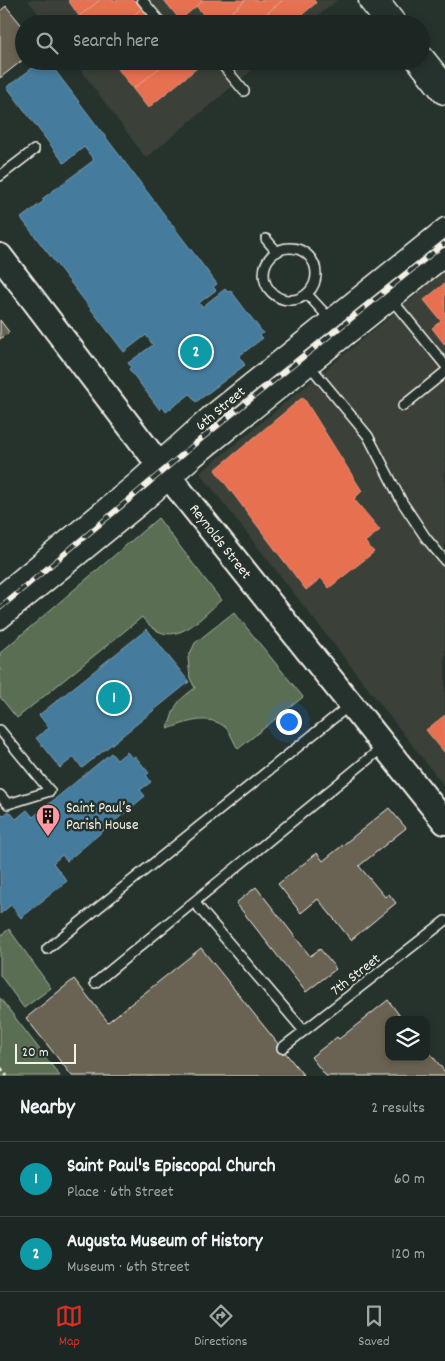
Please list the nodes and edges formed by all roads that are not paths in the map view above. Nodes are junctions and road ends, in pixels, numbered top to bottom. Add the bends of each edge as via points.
1 (142, 0) edge
2 (373, 0) edge
3 (154, 15) edge
4 (385, 15) edge
5 (226, 70) edge
6 (429, 70) edge
7 (445, 90) edge
8 (244, 91) dead end
9 (34, 150) dead end
10 (0, 176) edge
11 (445, 227) edge
12 (266, 238) dead end
13 (277, 252) junction
14 (0, 256) edge
15 (445, 257) edge
16 (307, 294) junction
17 (392, 300) junction
18 (330, 319) junction
19 (445, 365) edge
20 (310, 366) junction
21 (445, 372) edge
22 (403, 406) dead end
23 (165, 471) junction
24 (445, 561) edge
25 (0, 595) edge
26 (0, 620) edge
27 (351, 704) junction
28 (0, 730) edge
29 (384, 746) junction
30 (0, 795) edge
31 (445, 822) edge
32 (194, 902) junction
33 (445, 921) edge
34 (47, 949) dead end
35 (95, 983) dead end
36 (304, 1031) junction
37 (282, 1048) dead end

1 - 3 lane
2 - 4 main road
5 - 8 lane
6 - 7 main road
9 - 10 lane
11 - 18 street, 6th Street
12 - 13 lane
13 - 16 lane via 298,249 312,260 316,278
13 - 16 lane via 272,254 264,269 266,285 271,292 284,300
14 - 23 main road, Reynolds Street
15 - 17 street, 6th Street
16 - 18 lane
17 - 19 lane
17 - 20 street, 6th Street
18 - 23 street, 6th Street via 209,416
20 - 23 street, 6th Street via 193,459
20 - 24 lane via 368,436 402,502
21 - 22 lane
23 - 25 street, 6th Street via 136,482
23 - 26 street, 6th Street
23 - 27 main road, Reynolds Street
27 - 29 main road, Reynolds Street
27 - 34 lane
28 - 30 lane via 50,791 8,804
29 - 31 main road, Reynolds Street
29 - 32 lane
32 - 35 lane
32 - 36 lane
33 - 36 lane, 7th Street
36 - 37 lane, 7th Street

